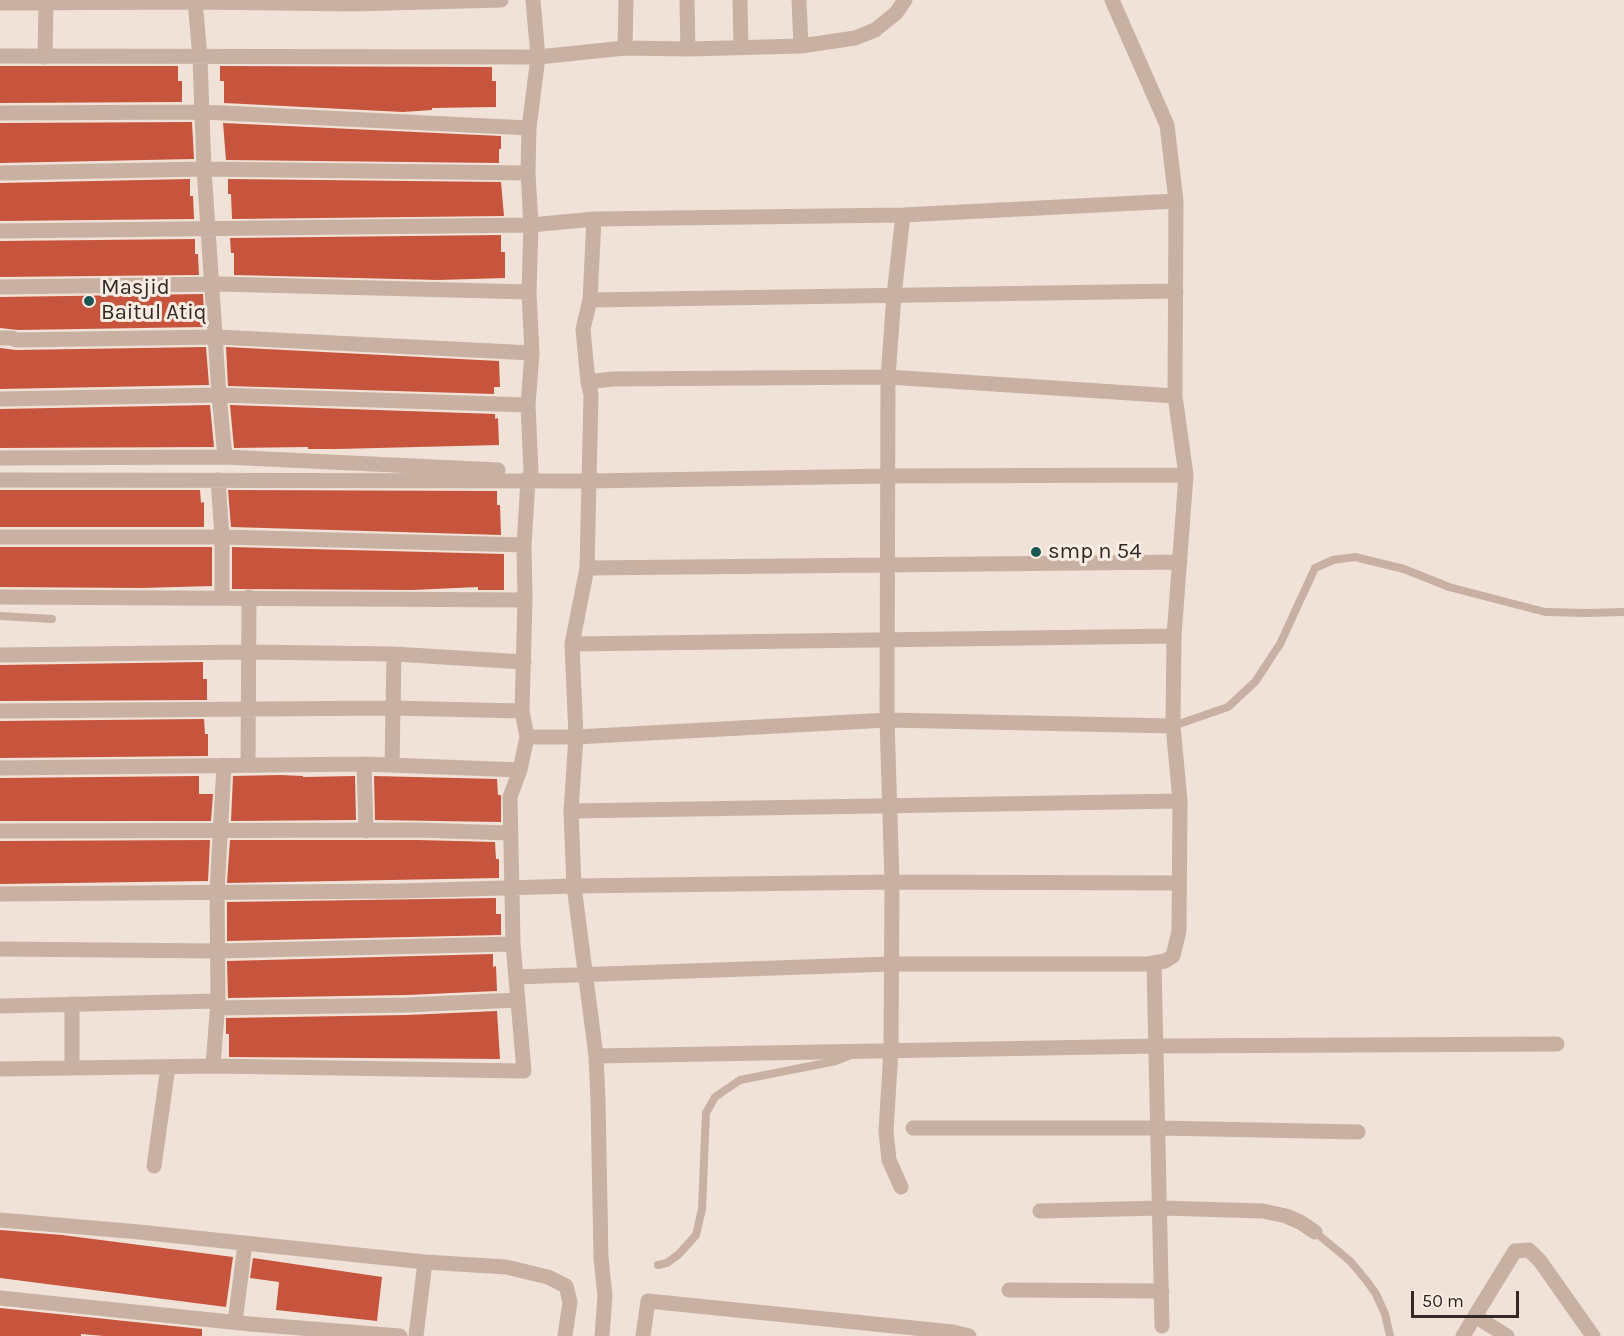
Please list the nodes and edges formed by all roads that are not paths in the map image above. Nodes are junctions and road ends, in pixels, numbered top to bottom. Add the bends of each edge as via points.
1 (501, 0) edge
2 (533, 0) edge
3 (626, 0) edge
4 (687, 0) edge
5 (740, 0) edge
6 (799, 0) edge
7 (905, 0) edge
8 (1112, 0) edge
9 (195, 1) edge
10 (353, 2) edge
11 (0, 3) edge
12 (46, 3) junction
13 (801, 46) junction
14 (625, 48) junction
15 (741, 48) junction
16 (688, 49) junction
17 (0, 57) edge
18 (45, 57) junction
19 (538, 57) junction
20 (200, 58) junction
21 (203, 112) junction
22 (0, 113) edge
23 (529, 128) junction
24 (204, 169) junction
25 (0, 173) edge
26 (528, 173) junction
27 (1176, 201) junction
28 (903, 215) junction
29 (594, 219) junction
30 (531, 225) junction
31 (208, 229) junction
32 (0, 231) edge
33 (212, 285) junction
34 (0, 287) edge
35 (1176, 291) junction
36 (529, 292) junction
37 (894, 295) junction
38 (590, 300) junction
39 (0, 338) edge
40 (217, 338) junction
41 (532, 353) junction
42 (888, 377) junction
43 (588, 382) junction
44 (219, 395) junction
45 (1174, 396) junction
46 (0, 399) edge
47 (528, 405) junction
48 (225, 457) junction
49 (0, 458) edge
50 (1186, 475) junction
51 (529, 476) junction
52 (887, 476) junction
53 (0, 480) edge
54 (218, 480) junction
55 (589, 481) junction
56 (0, 537) edge
57 (222, 537) junction
58 (524, 545) junction
59 (1180, 562) junction
60 (887, 564) junction
61 (587, 568) junction
62 (0, 597) edge
63 (222, 597) junction
64 (249, 597) junction
65 (525, 600) junction
66 (1624, 612) edge
67 (0, 616) edge
68 (52, 619) dead end
69 (1174, 636) junction
70 (887, 640) junction
71 (572, 644) junction
72 (249, 652) junction
73 (394, 654) junction
74 (0, 655) edge
75 (524, 662) junction
76 (247, 708) junction
77 (392, 708) junction
78 (0, 711) edge
79 (522, 711) junction
80 (887, 720) junction
81 (1173, 726) junction
82 (527, 737) junction
83 (576, 737) junction
84 (364, 764) junction
85 (224, 765) junction
86 (248, 765) junction
87 (392, 765) junction
88 (0, 768) edge
89 (520, 770) junction
90 (1180, 801) junction
91 (888, 805) junction
92 (571, 811) junction
93 (0, 831) edge
94 (220, 831) junction
95 (366, 831) junction
96 (510, 833) junction
97 (892, 882) junction
98 (1179, 883) junction
99 (574, 886) junction
100 (511, 889) junction
101 (217, 892) junction
102 (0, 894) edge
103 (513, 944) junction
104 (0, 949) edge
105 (218, 951) junction
106 (1154, 963) junction
107 (890, 964) junction
108 (584, 975) junction
109 (516, 977) junction
110 (518, 1000) junction
111 (72, 1004) junction
112 (217, 1005) junction
113 (0, 1006) edge
114 (1557, 1044) dead end
115 (1157, 1046) junction
116 (861, 1050) junction
117 (891, 1050) junction
118 (596, 1056) junction
119 (213, 1066) junction
120 (168, 1067) junction
121 (72, 1068) junction
122 (0, 1069) edge
123 (913, 1128) dead end
124 (1159, 1128) junction
125 (1358, 1132) dead end
126 (154, 1166) dead end
127 (901, 1187) dead end
128 (1161, 1208) junction
129 (1040, 1211) dead end
130 (0, 1221) edge
131 (1315, 1232) joint
132 (245, 1244) junction
133 (425, 1262) junction
134 (658, 1265) dead end
135 (1009, 1290) dead end
136 (1162, 1291) junction
137 (0, 1298) edge
138 (1475, 1316) junction
139 (1162, 1326) dead end
140 (244, 1327) edge
141 (852, 1329) edge
142 (400, 1336) edge
143 (416, 1336) edge
144 (565, 1336) edge
145 (602, 1336) edge
146 (644, 1336) edge
147 (969, 1336) edge
148 (1390, 1336) edge
149 (1462, 1336) edge
150 (1507, 1336) edge
151 (1593, 1336) edge

1 - 10 street
2 - 19 street
3 - 14 street
4 - 16 street
5 - 15 street
6 - 13 street
7 - 13 street via 896,14 874,30 855,38
8 - 27 street via 1167,125
9 - 10 street
9 - 12 street
9 - 20 street
11 - 12 street
12 - 18 street
13 - 15 street
14 - 16 street
14 - 19 street
15 - 16 street
17 - 18 street
18 - 20 street
19 - 20 street
19 - 23 street
20 - 21 street
21 - 22 street
21 - 23 street
21 - 24 street
23 - 26 street
24 - 25 street
24 - 26 street
24 - 31 street
26 - 30 street
27 - 28 street
27 - 35 street
28 - 29 street
28 - 37 street
29 - 30 street
29 - 38 street
30 - 31 street
30 - 36 street
31 - 32 street
31 - 33 street
33 - 34 street
33 - 36 street
33 - 40 street
35 - 37 street
35 - 45 street
36 - 41 street
37 - 38 street
37 - 42 street
38 - 43 street via 583,329
39 - 40 street
40 - 41 street
40 - 44 street
41 - 47 street
42 - 43 street via 612,378
42 - 45 street
42 - 52 street
43 - 55 street
44 - 46 street
44 - 47 street
44 - 48 street
45 - 50 street
47 - 51 street
48 - 49 street
48 - 51 street
50 - 52 street
50 - 59 street
51 - 54 street
51 - 55 street
51 - 58 street
52 - 55 street
52 - 60 street
53 - 54 street
54 - 57 street
55 - 61 street
56 - 57 street
57 - 58 street
57 - 63 street
58 - 65 street
59 - 60 street
59 - 69 street
60 - 61 street
60 - 70 street
61 - 71 street
62 - 63 street
63 - 64 street
64 - 65 street
64 - 72 street
65 - 75 street
66 - 81 lane via 1545,612 1449,587 1394,566 1355,557 1333,560 1315,568 1280,644 1255,682 1228,707
67 - 68 lane
69 - 70 street
69 - 81 street
70 - 71 street
70 - 80 street
71 - 83 street
72 - 73 street
72 - 74 street
72 - 76 street
73 - 75 street
73 - 77 street
75 - 79 street
76 - 77 street
76 - 78 street
76 - 86 street
77 - 79 street
77 - 87 street
79 - 82 street
80 - 81 street
80 - 83 street
80 - 91 street
81 - 90 street
82 - 83 street
82 - 89 street
83 - 92 street
84 - 86 street
84 - 87 street
84 - 95 street
85 - 86 street
85 - 88 street
85 - 94 street
87 - 89 street
89 - 96 street via 510,798
90 - 91 street
90 - 98 street
91 - 92 street
91 - 97 street
92 - 99 street
93 - 94 street
94 - 95 street
94 - 101 street
95 - 96 street
96 - 100 street
97 - 98 street
97 - 99 street
97 - 107 street
98 - 106 street via 1176,949 1173,956
99 - 100 street
99 - 108 street
100 - 101 street
100 - 103 street
101 - 102 street
101 - 105 street
103 - 105 street
103 - 109 street
104 - 105 street
105 - 112 street
106 - 107 street
106 - 115 street
107 - 108 street
107 - 117 street
108 - 109 street
108 - 118 street
109 - 110 street
110 - 112 street via 407,1005
110 - 119 street via 524,1071
111 - 112 street
111 - 113 street
111 - 121 street
112 - 119 street
114 - 115 street
115 - 117 street
115 - 124 street
116 - 117 street
116 - 118 street
116 - 134 lane via 837,1061 740,1080 715,1097 706,1113 702,1209 696,1235 679,1254
117 - 127 street via 888,1160
118 - 145 street
119 - 120 street
120 - 121 street
120 - 126 street
121 - 122 street
123 - 124 street
124 - 125 street
124 - 128 street
128 - 129 street
128 - 131 street via 1263,1210 1300,1222
128 - 136 street
130 - 132 street
131 - 148 lane via 1366,1280 1385,1314
132 - 133 street
132 - 140 street
133 - 143 street
133 - 144 street via 506,1267 548,1277 566,1286 570,1302
135 - 136 street
136 - 139 street
137 - 140 street
138 - 149 street
138 - 150 street
138 - 151 street via 1515,1251 1529,1250
140 - 142 street
141 - 146 street via 648,1301
141 - 147 street via 953,1332

